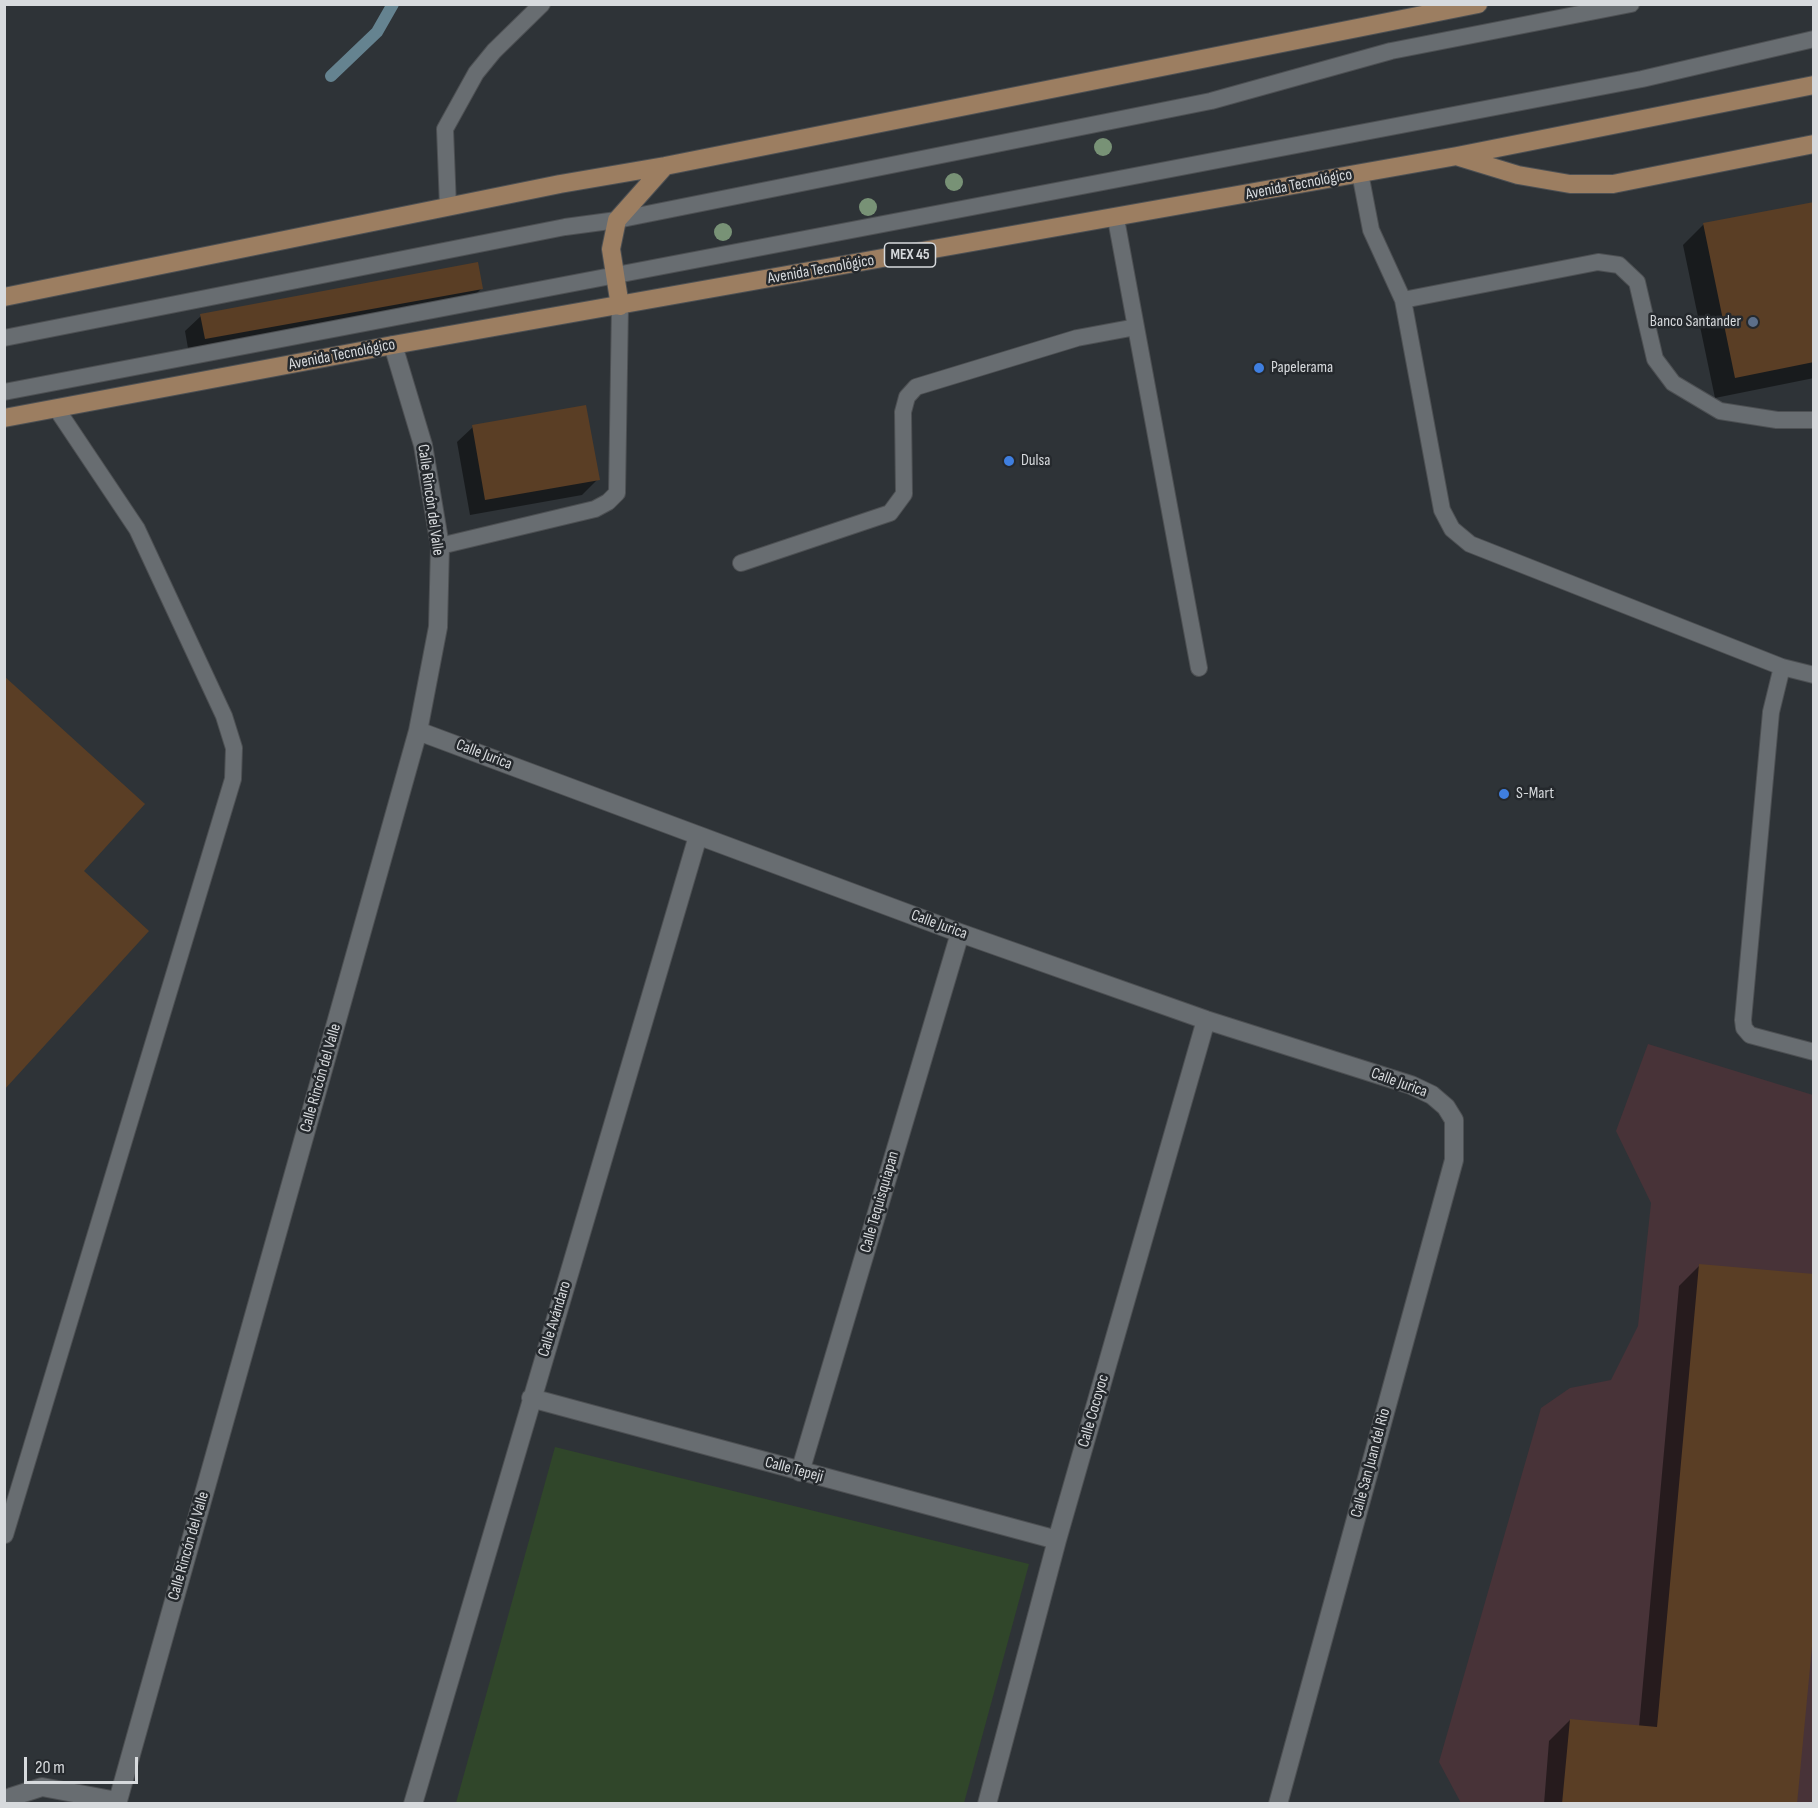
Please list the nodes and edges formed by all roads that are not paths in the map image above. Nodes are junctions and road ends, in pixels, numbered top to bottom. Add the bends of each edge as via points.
1 (542, 4) edge
2 (1478, 4) edge
3 (1631, 4) edge
4 (1814, 39) edge
5 (1814, 85) edge
6 (1814, 144) edge
7 (1457, 156) junction
8 (665, 166) junction
9 (1360, 173) junction
10 (448, 207) junction
11 (1116, 219) junction
12 (617, 220) junction
13 (615, 276) junction
14 (4, 297) edge
15 (1403, 300) junction
16 (620, 306) junction
17 (1136, 327) junction
18 (4, 338) edge
19 (393, 345) junction
20 (4, 392) edge
21 (56, 408) junction
22 (4, 418) edge
23 (1814, 420) edge
24 (440, 546) junction
25 (741, 563) dead end
26 (1782, 667) junction
27 (1199, 668) dead end
28 (1814, 675) edge
29 (418, 731) junction
30 (698, 836) junction
31 (960, 933) junction
32 (1206, 1020) junction
33 (1814, 1052) edge
34 (1454, 1120) joint
35 (531, 1398) junction
36 (800, 1472) junction
37 (5, 1535) edge
38 (1057, 1540) junction
39 (117, 1802) edge
40 (5, 1803) edge
41 (413, 1803) edge
42 (987, 1803) edge
43 (1278, 1803) edge

1 - 10 lane via 476,73 445,129
2 - 8 main road
3 - 12 lane via 1391,51 1211,101
4 - 13 lane via 1642,79
5 - 7 main road, Avenida Tecnológico / MEX 45
6 - 7 main road via 1613,184 1569,184 1518,176
7 - 9 main road, Avenida Tecnológico / MEX 45
8 - 10 main road
8 - 12 main road
9 - 11 main road, Avenida Tecnológico / MEX 45
9 - 15 lane via 1371,230
10 - 14 main road
11 - 16 main road, Avenida Tecnológico / MEX 45
11 - 17 lane
12 - 13 main road via 611,249
12 - 18 lane
13 - 16 main road
13 - 20 lane
15 - 23 lane via 1598,262 1618,265 1636,282 1655,359 1673,383 1720,411 1777,420
15 - 26 lane via 1442,510 1452,529 1470,544
16 - 19 main road, Avenida Tecnológico / MEX 45
16 - 24 lane via 617,493 595,509
17 - 25 lane via 1077,338 916,387 907,397 903,412 904,494 890,513
17 - 27 lane
19 - 21 main road, Avenida Tecnológico / MEX 45
19 - 24 street, Calle Rincón del Valle via 423,445
21 - 22 main road, Avenida Tecnológico / MEX 45
21 - 37 lane via 137,529 224,716 234,748 233,779
24 - 29 street, Calle Rincón del Valle via 438,627
26 - 28 lane
26 - 33 lane via 1772,712 1743,1020 1750,1035
29 - 30 street, Calle Jurica
29 - 39 street, Calle Rincón del Valle
30 - 31 street, Calle Jurica
30 - 35 street, Calle Avándaro
31 - 32 street, Calle Jurica
31 - 36 street, Calle Tequisquiapan
32 - 34 street, Calle Jurica via 1411,1085 1432,1095
32 - 38 street, Calle Cocoyoc
34 - 43 street, Calle San Juan del Rio via 1454,1160
35 - 36 street, Calle Tepeji
35 - 41 street, Calle Avándaro
36 - 38 street, Calle Tepeji
38 - 42 street, Calle Cocoyoc
39 - 40 street via 42,1787 11,1797

